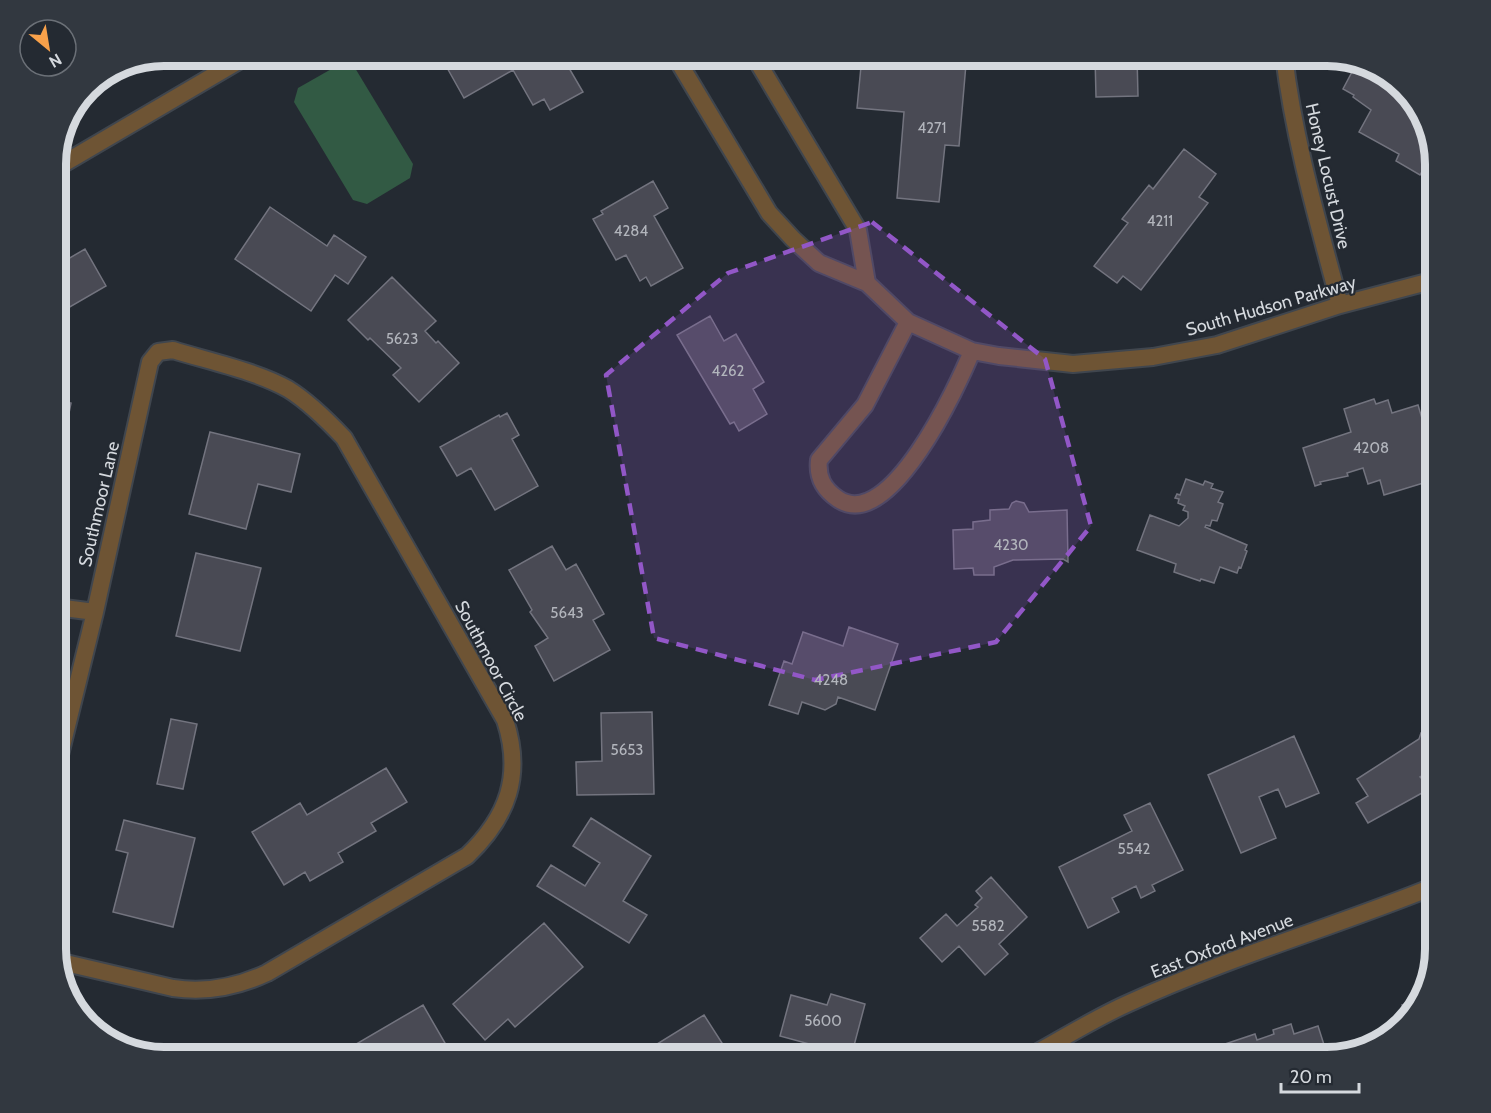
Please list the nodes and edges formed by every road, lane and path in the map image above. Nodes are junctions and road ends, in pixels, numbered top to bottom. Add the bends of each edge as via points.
1 (230, 66) edge
2 (681, 66) edge
3 (760, 66) edge
4 (1285, 66) edge
5 (66, 162) edge
6 (867, 283) junction
7 (1425, 283) edge
8 (1340, 305) junction
9 (909, 322) junction
10 (972, 351) junction
11 (158, 352) joint
12 (66, 608) edge
13 (95, 612) junction
14 (66, 730) edge
15 (1425, 890) edge
16 (67, 963) edge
17 (1049, 1047) edge

1 - 5 street
2 - 6 street, South Hudson Parkway via 769,213 819,263
3 - 6 street via 858,230
4 - 8 street, Honey Locust Drive via 1304,168
6 - 9 street, South Hudson Parkway
7 - 8 street, South Hudson Parkway
8 - 10 street, South Hudson Parkway via 1217,345 1153,357 1073,364
9 - 10 street, South Hudson Parkway
9 - 10 street via 865,405 819,460 821,482 841,501 857,504 872,499 912,462 940,420
11 - 13 street, Southmoor Lane via 150,362
11 - 16 street, Southmoor Circle via 173,350 287,389 320,413 344,438 505,720 513,767 501,814 467,856 247,982 191,990
12 - 13 street
13 - 14 street, Southmoor Lane
15 - 17 street, East Oxford Avenue via 1245,955 1138,999

